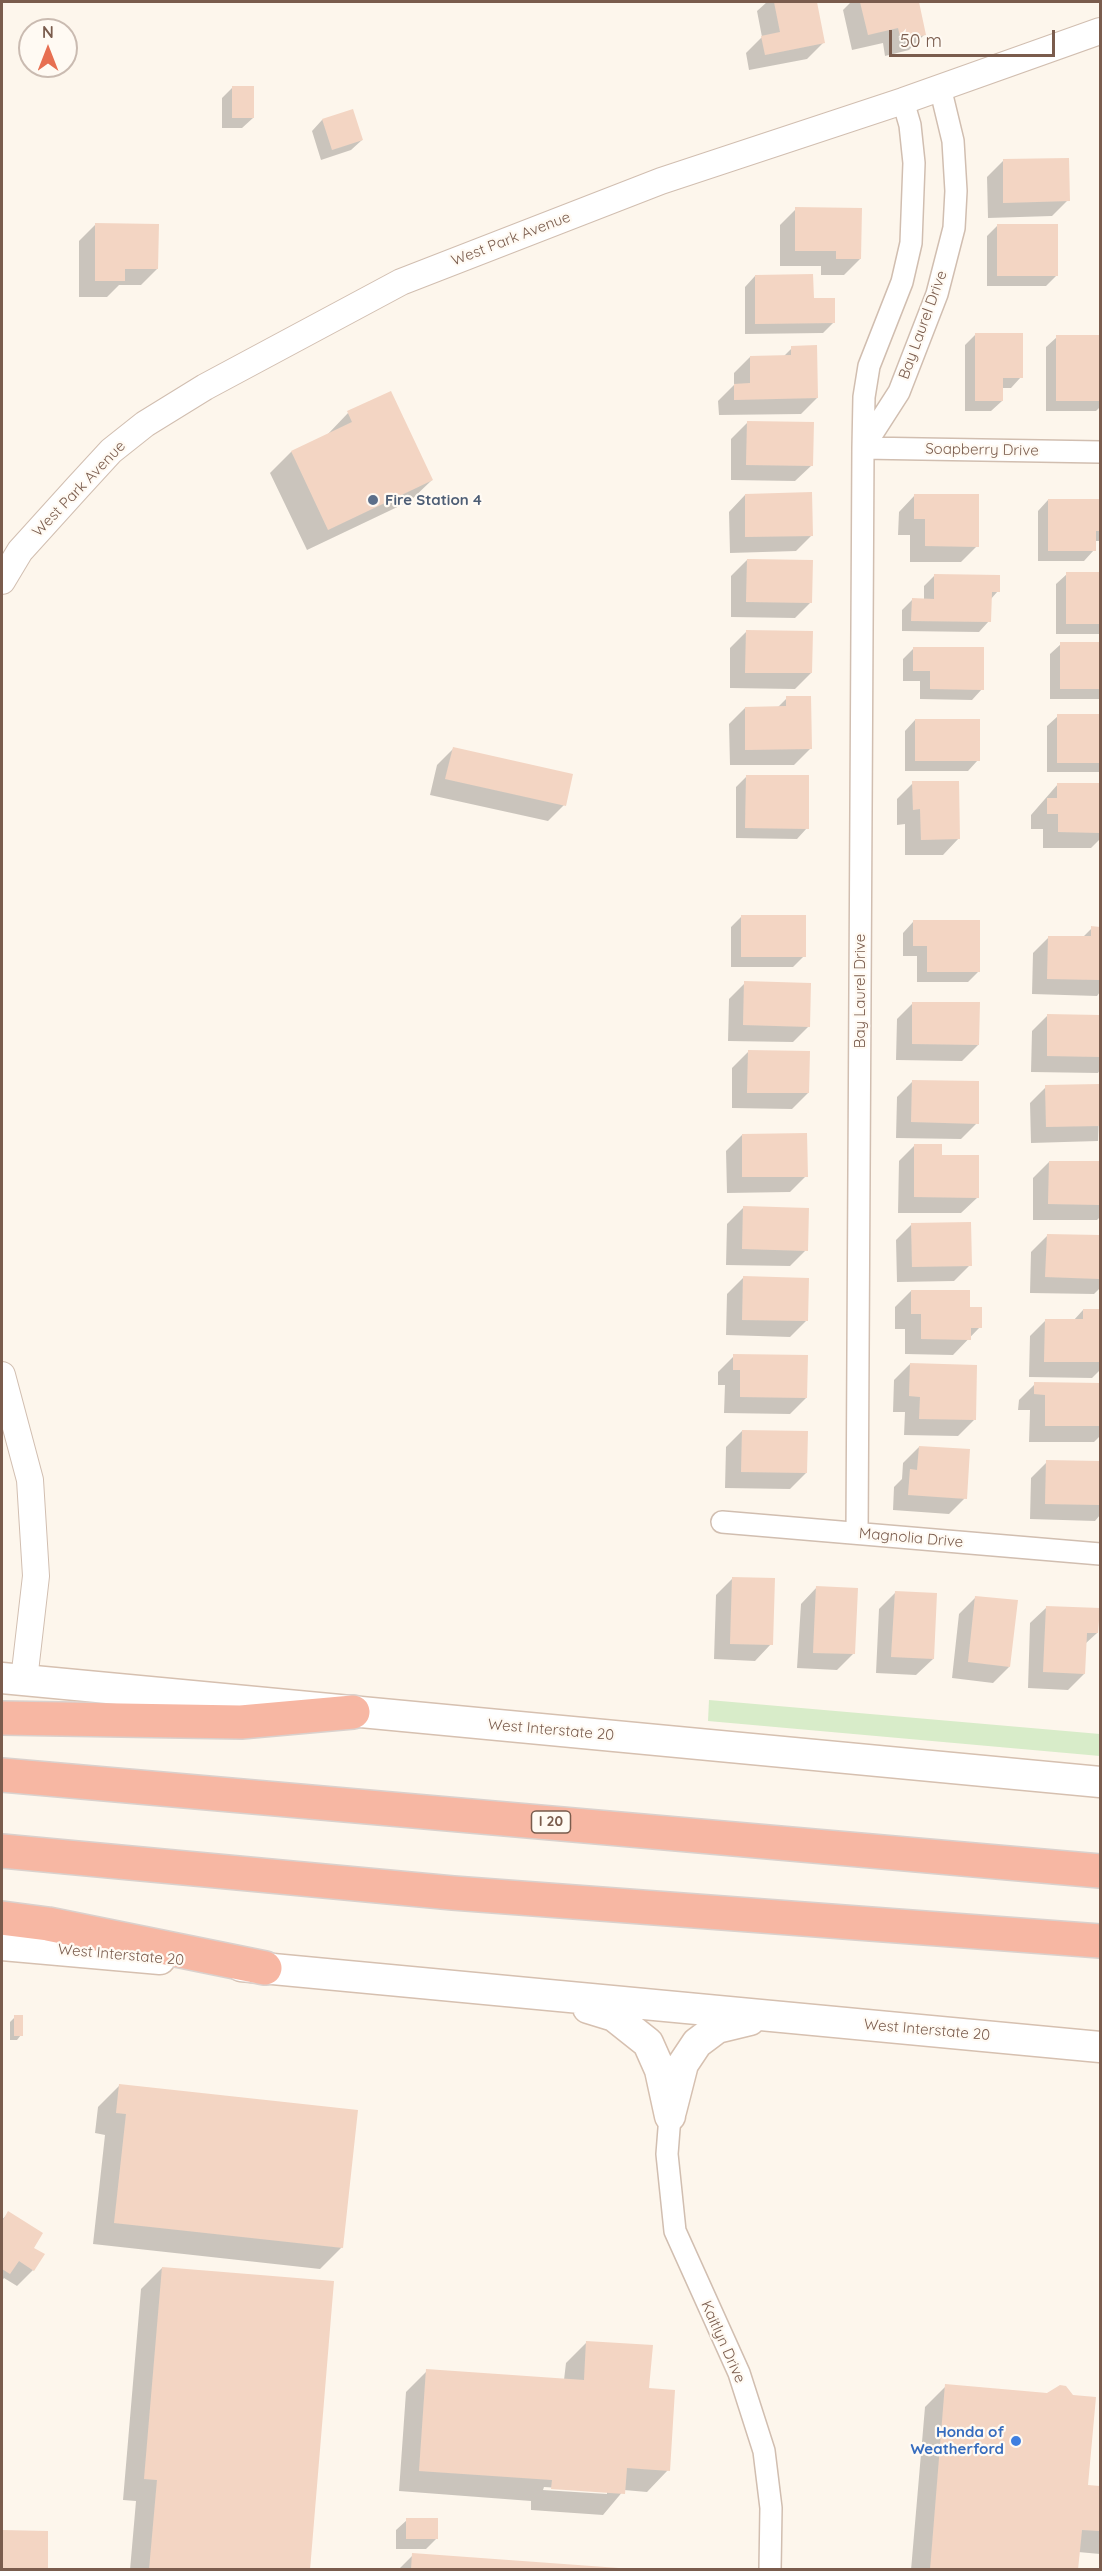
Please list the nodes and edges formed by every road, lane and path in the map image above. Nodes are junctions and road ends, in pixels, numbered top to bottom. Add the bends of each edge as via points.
1 (1101, 31) edge
2 (940, 87) junction
3 (903, 101) junction
4 (863, 448) junction
5 (1101, 452) edge
6 (2, 581) edge
7 (2, 1375) edge
8 (722, 1522) dead end
9 (857, 1533) junction
10 (1101, 1554) edge
11 (13, 1679) edge
12 (353, 1712) junction
13 (2, 1718) edge
14 (2, 1775) edge
15 (1101, 1782) edge
16 (2, 1851) edge
17 (1101, 1871) edge
18 (2, 1918) edge
19 (1101, 1941) edge
20 (2, 1945) edge
21 (265, 1968) junction
22 (542, 1994) junction
23 (789, 2017) junction
24 (1101, 2047) edge
25 (670, 2116) junction
26 (770, 2570) edge

1 - 2 street, West Park Avenue
2 - 3 street, West Park Avenue
2 - 4 street, Bay Laurel Drive via 953,141 954,228 937,294 899,392
3 - 4 street, Bay Laurel Drive via 914,163 911,243 902,282 869,366
3 - 6 street, West Park Avenue via 661,181 401,282 273,349 145,424 111,451 20,551
4 - 5 street, Soapberry Drive
4 - 9 street, Bay Laurel Drive
7 - 11 street via 30,1480 36,1576
8 - 9 street, Magnolia Drive
9 - 10 street, Magnolia Drive
11 - 12 main road, West Interstate 20
12 - 13 highway via 241,1722
12 - 15 main road, West Interstate 20
14 - 17 highway, I 20
16 - 19 highway via 453,1893
18 - 21 highway
20 - 21 main road, West Interstate 20
21 - 22 main road, West Interstate 20
22 - 23 main road, West Interstate 20
22 - 25 main road, Kaitlyn Drive via 614,2016 648,2043 660,2070
23 - 24 main road, West Interstate 20
23 - 25 main road, Kaitlyn Drive via 717,2028 697,2043 683,2064
25 - 26 street, Kaitlyn Drive via 667,2154 675,2231 739,2373 764,2451 771,2508

